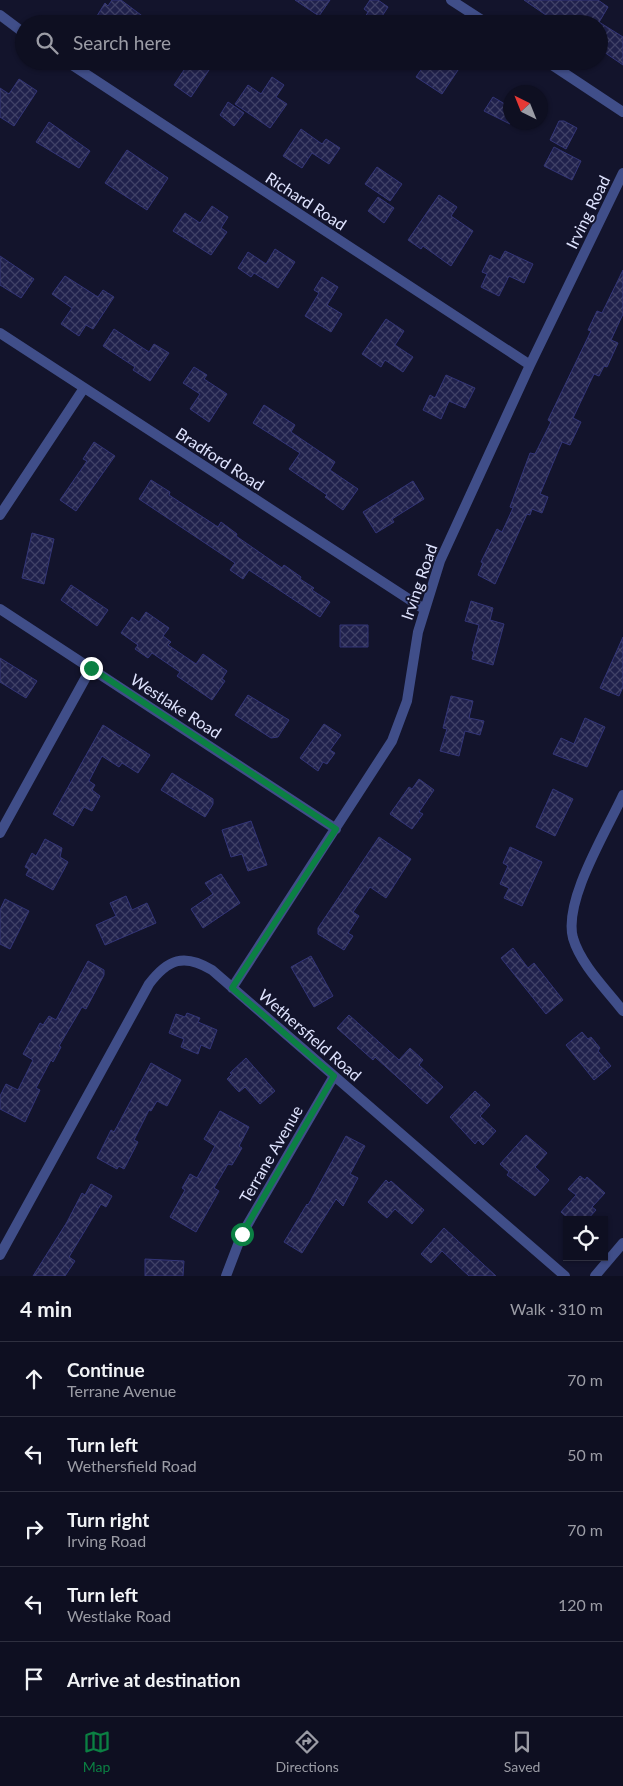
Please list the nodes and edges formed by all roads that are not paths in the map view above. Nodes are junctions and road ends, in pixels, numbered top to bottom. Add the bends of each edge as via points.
1 (451, 0) edge
2 (0, 15) edge
3 (474, 15) edge
4 (15, 27) edge
5 (80, 70) edge
6 (560, 70) edge
7 (623, 112) edge
8 (623, 173) edge
9 (0, 333) edge
10 (530, 365) junction
11 (84, 388) junction
12 (0, 516) edge
13 (0, 609) edge
14 (424, 609) junction
15 (91, 668) junction
16 (623, 795) edge
17 (336, 829) junction
18 (0, 833) edge
19 (232, 988) junction
20 (623, 1011) edge
21 (334, 1076) junction
22 (623, 1244) edge
23 (0, 1255) edge
24 (226, 1276) edge
25 (565, 1276) edge
26 (596, 1276) edge

1 - 3 street
2 - 4 street
5 - 10 street, Richard Road
6 - 7 street
8 - 10 street, Irving Road
9 - 11 street, Bradford Road
10 - 14 street, Irving Road via 440,561
11 - 12 street
11 - 14 street, Bradford Road
13 - 15 street, Westlake Road
14 - 17 street, Irving Road via 401,722 382,759
15 - 17 street, Westlake Road
15 - 18 street
16 - 20 street via 577,892 571,924 582,955
17 - 19 street, Irving Road
19 - 21 street, Wethersfield Road
19 - 23 street, Wethersfield Road via 212,970 192,960 173,962 156,975
21 - 24 street, Terrane Avenue via 242,1234
21 - 25 street, Wethersfield Road
22 - 26 street

